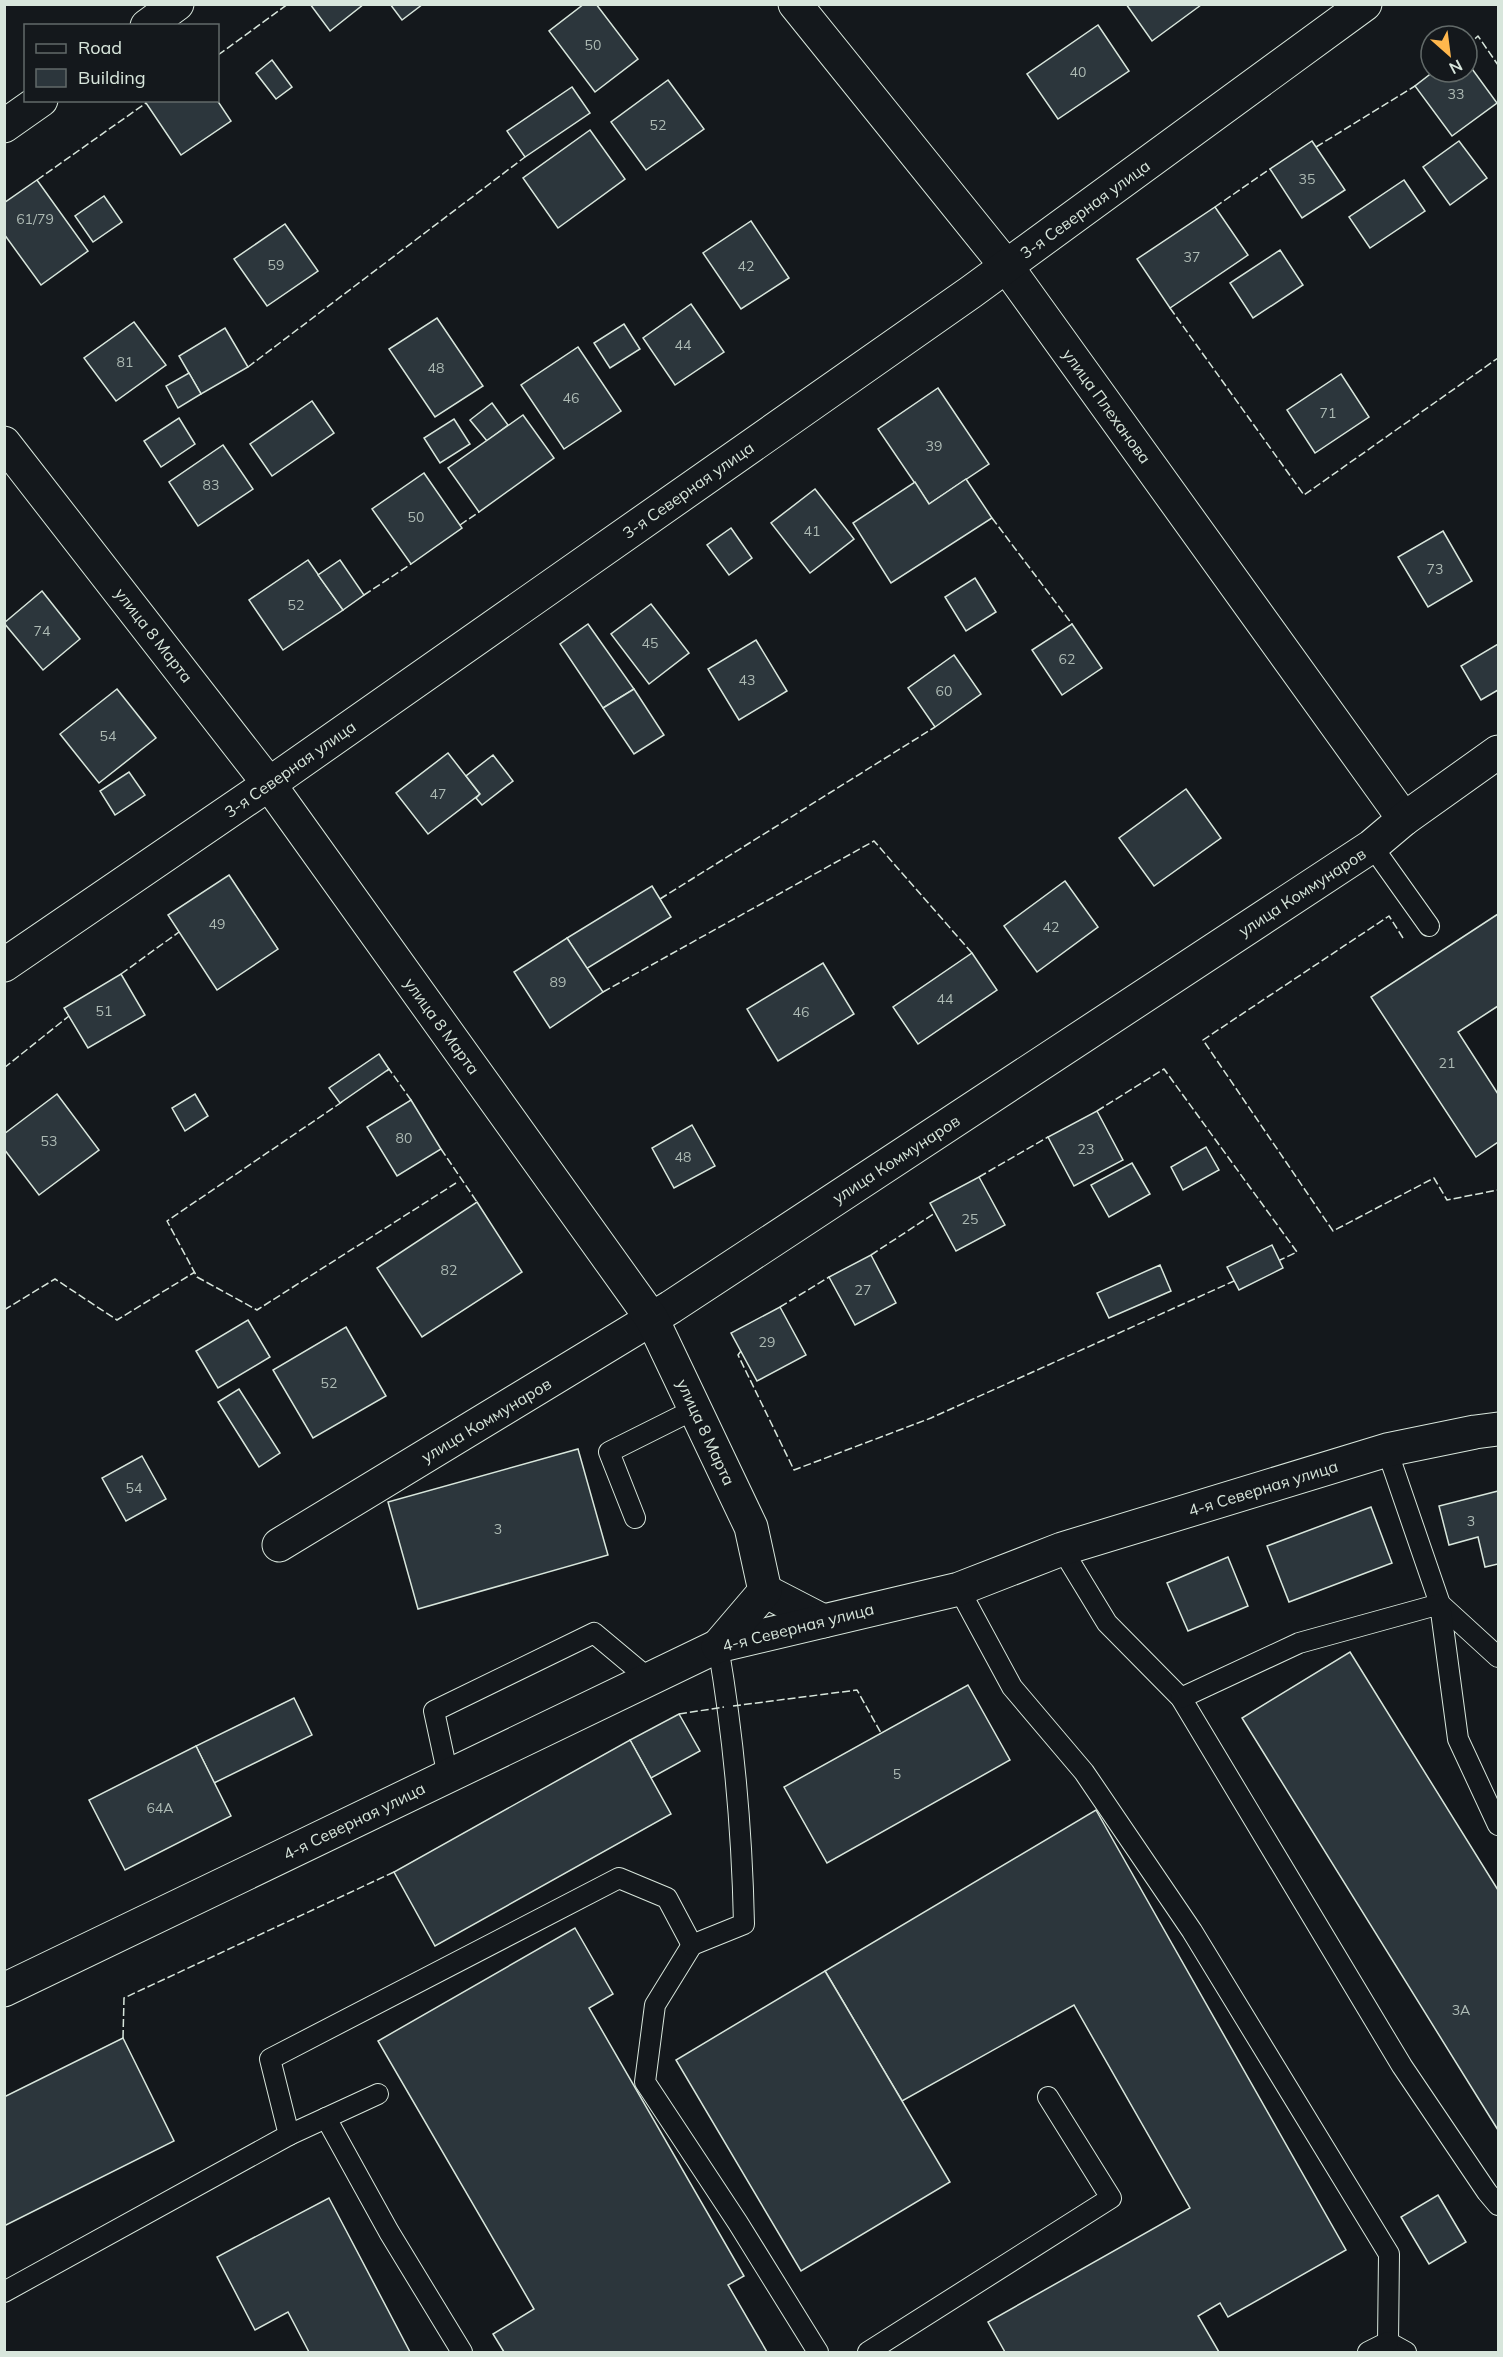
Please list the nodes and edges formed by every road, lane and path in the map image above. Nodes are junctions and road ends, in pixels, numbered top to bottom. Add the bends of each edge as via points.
1 (177, 4) edge
2 (795, 4) edge
3 (1365, 4) edge
4 (150, 24) edge
5 (38, 102) edge
6 (4, 126) edge
7 (1007, 267) junction
8 (4, 443) edge
9 (1498, 752) edge
10 (270, 784) junction
11 (1404, 819) junction
12 (1372, 846) junction
13 (1429, 926) dead end
14 (6, 963) edge
15 (652, 1319) junction
16 (695, 1409) junction
17 (1498, 1430) edge
18 (1386, 1450) junction
19 (635, 1518) dead end
20 (279, 1545) dead end
21 (1062, 1550) junction
22 (959, 1588) junction
23 (765, 1591) junction
24 (1440, 1604) junction
25 (823, 1621) junction
26 (718, 1646) junction
27 (1498, 1657) edge
28 (649, 1679) junction
29 (1181, 1698) junction
30 (448, 1776) junction
31 (1498, 1825) edge
32 (692, 1945) junction
33 (4, 1990) edge
34 (378, 2094) dead end
35 (1048, 2097) dead end
36 (326, 2118) junction
37 (289, 2135) junction
38 (1498, 2205) edge
39 (4, 2292) edge
40 (1388, 2342) junction
41 (462, 2352) edge
42 (818, 2352) edge
43 (868, 2352) edge
44 (1368, 2352) edge
45 (1406, 2352) edge

1 - 4 street
2 - 7 street, улица Плеханова
3 - 7 street, 3-я Северная улица
5 - 6 street
7 - 10 street, 3-я Северная улица
7 - 11 street, улица Плеханова
8 - 10 street, улица 8 Марта
9 - 11 street, улица Коммунаров
10 - 14 street, 3-я Северная улица
10 - 15 street, улица 8 Марта
11 - 12 street, улица Коммунаров
12 - 13 lane
12 - 15 street, улица Коммунаров
15 - 16 street, улица 8 Марта
15 - 20 street, улица Коммунаров
16 - 19 lane via 609,1452
16 - 23 street, улица 8 Марта via 751,1527
17 - 18 street, 4-я Северная улица
18 - 21 street, 4-я Северная улица
18 - 24 lane
21 - 22 street, 4-я Северная улица
21 - 29 lane via 1107,1623
22 - 25 street, 4-я Северная улица
22 - 40 lane via 1012,1687 1084,1772 1192,1930 1389,2254
23 - 25 street
23 - 26 street
24 - 27 lane
24 - 29 lane via 1299,1643
24 - 31 lane via 1458,1739
25 - 26 street, 4-я Северная улица
26 - 28 street, 4-я Северная улица
26 - 32 lane via 731,1721 744,1924
28 - 30 street, 4-я Северная улица
28 - 30 lane via 594,1634 583,1639 434,1711
29 - 38 lane via 1402,2066
30 - 33 street, 4-я Северная улица
32 - 37 lane via 667,1898 619,1878 270,2059
32 - 42 lane via 655,2005 645,2082
34 - 36 lane
35 - 43 lane via 1111,2198
36 - 37 lane
36 - 41 lane
37 - 39 lane
40 - 44 lane
40 - 45 lane

